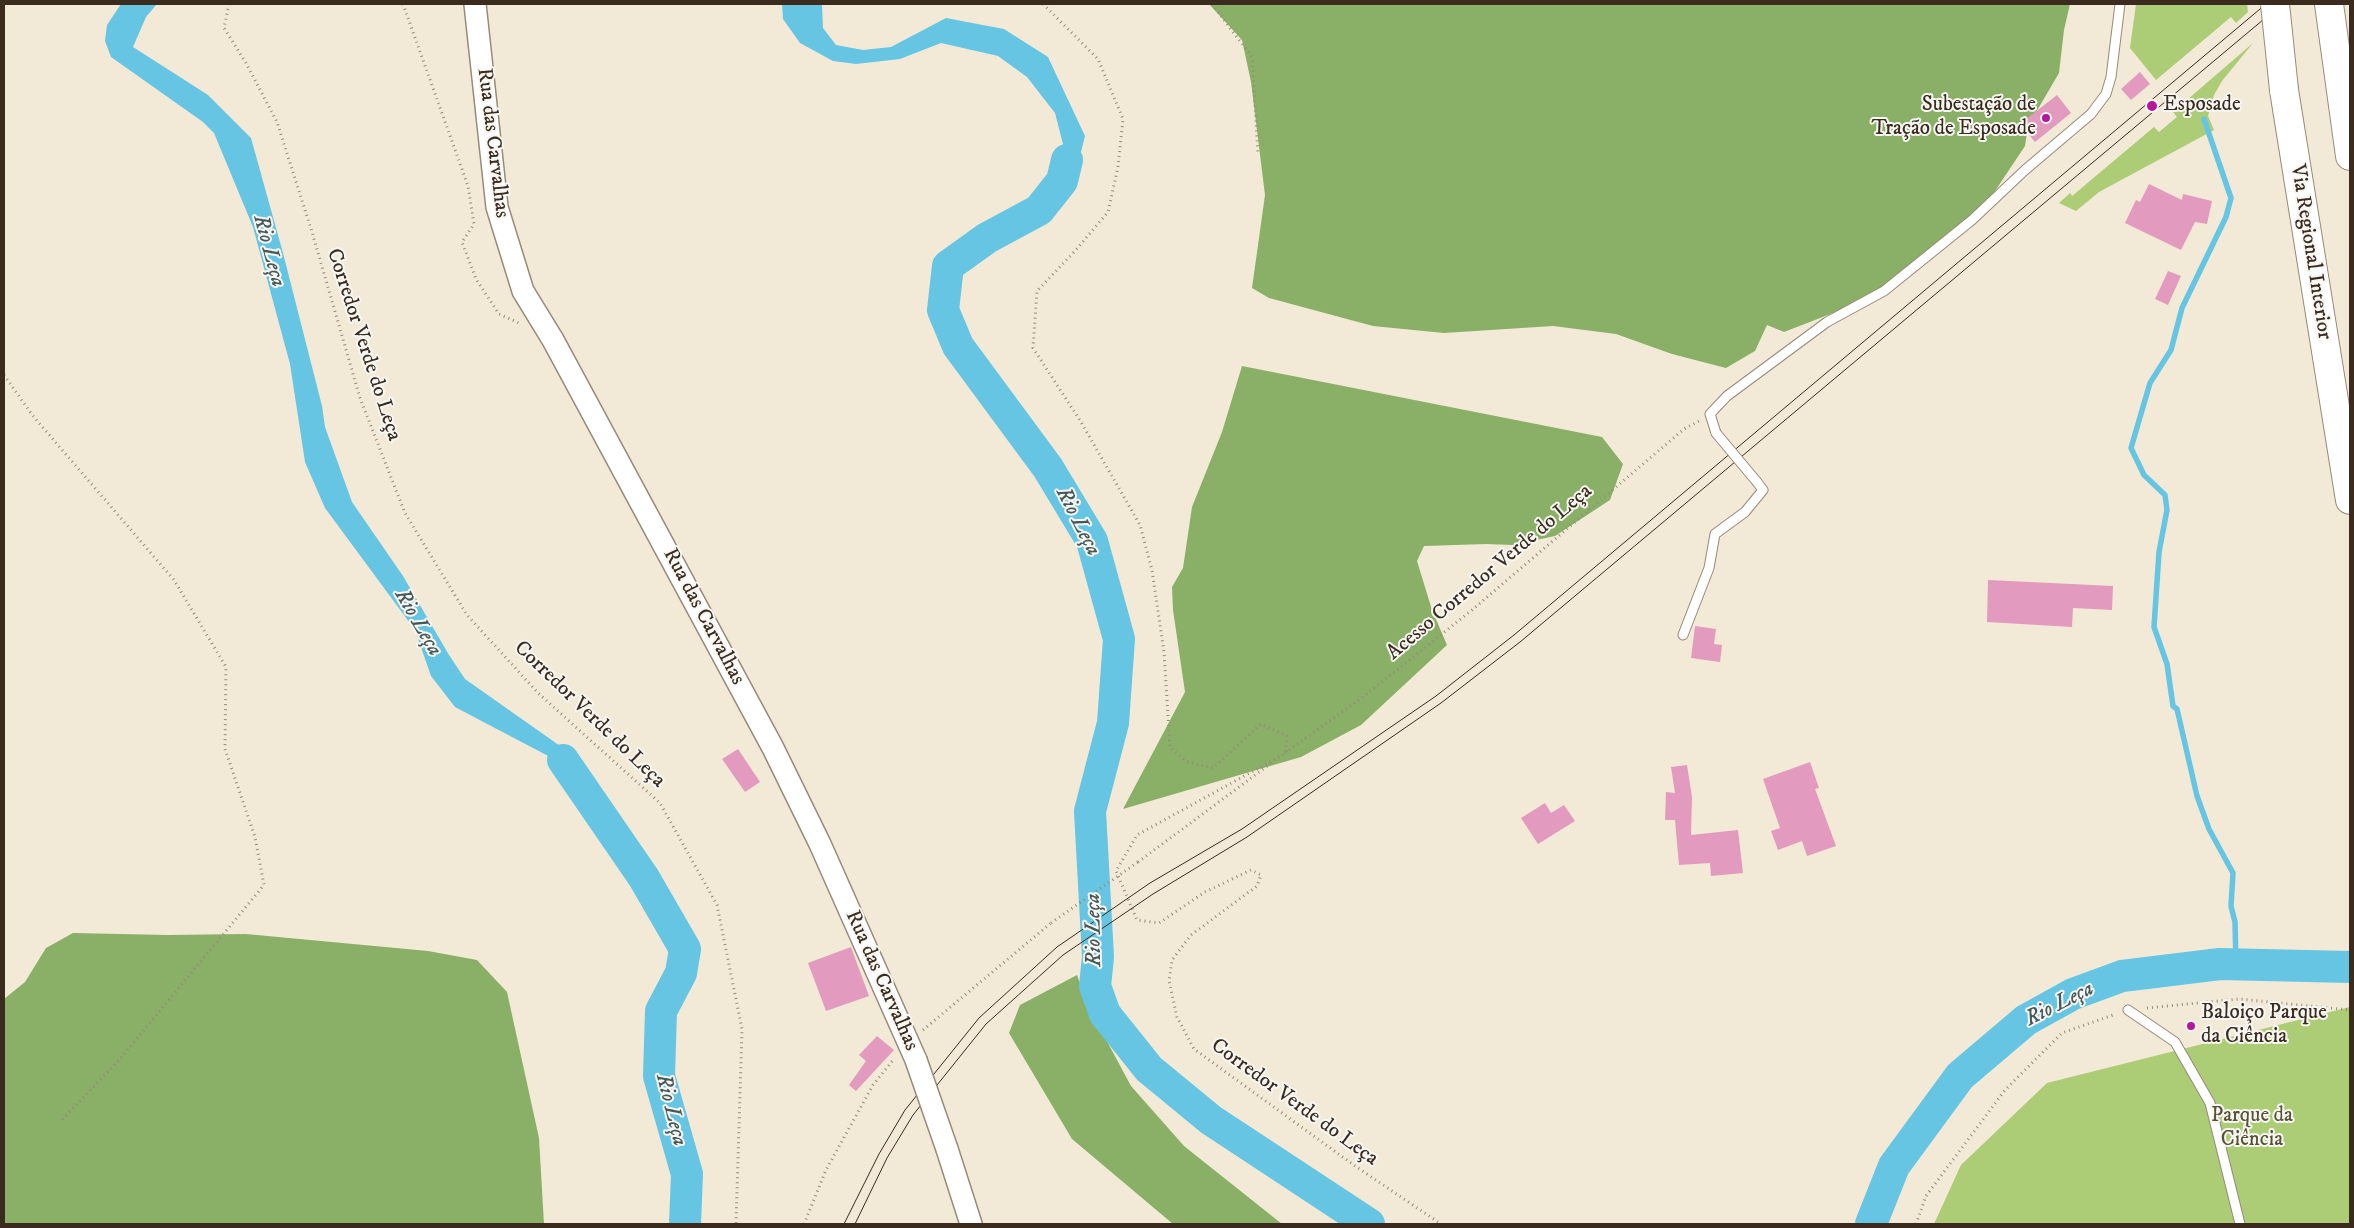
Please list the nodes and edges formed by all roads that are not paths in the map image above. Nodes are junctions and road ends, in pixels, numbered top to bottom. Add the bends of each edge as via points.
1 (475, 4) edge
2 (2120, 4) edge
3 (2275, 4) edge
4 (2328, 4) edge
5 (2350, 156) edge
6 (2350, 500) edge
7 (1683, 635) dead end
8 (2128, 1010) road end
9 (971, 1224) edge
10 (2240, 1224) edge

1 - 9 street, Rua das Carvalhas, bridge via 496,207 523,291 553,340 773,748 820,844 916,1060
2 - 7 lane, bridge via 2111,77 2106,94 2091,114 1972,220 1884,291 1827,322 1727,396 1710,414 1716,433 1763,490 1745,512 1715,534 1709,568
3 - 6 highway, Via Regional Interior, bridge via 2284,90
4 - 5 highway
8 - 10 lane via 2175,1042 2210,1103

